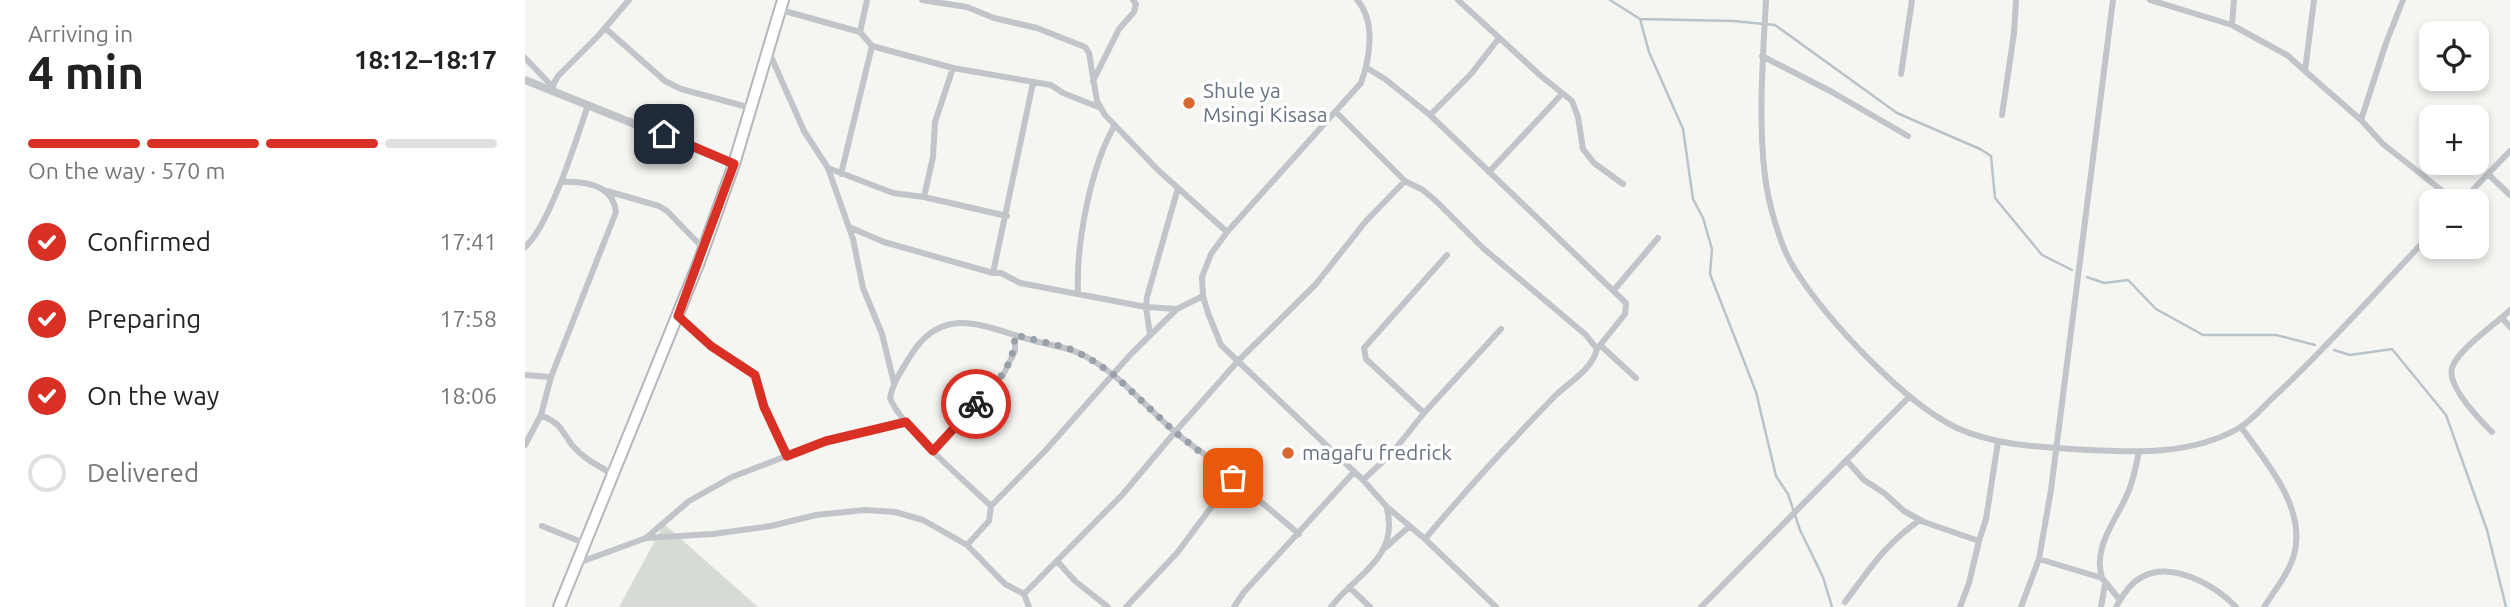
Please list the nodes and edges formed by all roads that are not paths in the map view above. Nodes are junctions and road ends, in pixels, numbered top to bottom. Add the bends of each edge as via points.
1 (629, 0) edge
2 (867, 0) edge
3 (922, 0) edge
4 (1133, 0) edge
5 (1458, 0) edge
6 (1912, 0) edge
7 (2016, 0) edge
8 (2113, 0) edge
9 (2150, 0) edge
10 (2234, 0) edge
11 (2314, 0) edge
12 (2403, 0) edge
13 (1362, 2) edge
14 (1766, 2) edge
15 (782, 5) edge
16 (2232, 25) junction
17 (605, 28) junction
18 (860, 32) junction
19 (1499, 38) junction
20 (872, 46) junction
21 (769, 52) junction
22 (1762, 55) junction
23 (525, 58) edge
24 (953, 68) junction
25 (1367, 68) junction
26 (2305, 72) junction
27 (1901, 74) dead end
28 (525, 80) edge
29 (1092, 82) junction
30 (1033, 83) junction
31 (555, 90) junction
32 (1562, 94) junction
33 (588, 106) junction
34 (751, 108) junction
35 (1101, 108) junction
36 (1336, 112) junction
37 (1430, 115) junction
38 (2002, 115) dead end
39 (2361, 120) junction
40 (1115, 125) junction
41 (1908, 136) dead end
42 (2510, 151) edge
43 (734, 164) junction
44 (828, 168) junction
45 (1489, 172) junction
46 (2489, 173) edge
47 (841, 174) junction
48 (2487, 175) edge
49 (2489, 175) edge
50 (1405, 181) junction
51 (561, 182) junction
52 (1623, 184) dead end
53 (1178, 188) junction
54 (2440, 189) edge
55 (2474, 189) edge
56 (604, 190) junction
57 (2510, 195) edge
58 (924, 197) junction
59 (1007, 216) junction
60 (849, 227) junction
61 (1227, 232) junction
62 (1658, 238) dead end
63 (525, 247) edge
64 (2419, 247) edge
65 (704, 250) junction
66 (1447, 255) dead end
67 (993, 272) junction
68 (1614, 290) junction
69 (1078, 293) junction
70 (1203, 296) junction
71 (1146, 307) junction
72 (1177, 309) junction
73 (2510, 310) edge
74 (678, 316) junction
75 (2502, 318) junction
76 (2510, 327) edge
77 (1501, 329) dead end
78 (1015, 335) junction
79 (1150, 335) junction
80 (1599, 347) junction
81 (1238, 361) junction
82 (1113, 374) junction
83 (525, 375) edge
84 (551, 377) junction
85 (1636, 378) dead end
86 (894, 384) junction
87 (1909, 397) junction
88 (1424, 413) junction
89 (541, 415) junction
90 (906, 422) junction
91 (2241, 427) junction
92 (1175, 432) junction
93 (2492, 432) dead end
94 (1998, 442) junction
95 (525, 445) edge
96 (2057, 448) junction
97 (933, 451) junction
98 (2139, 452) junction
99 (787, 456) junction
100 (1847, 461) junction
101 (1354, 472) junction
102 (614, 474) junction
103 (1233, 478) junction
104 (1363, 480) junction
105 (991, 506) junction
106 (1387, 507) junction
107 (1920, 520) junction
108 (542, 526) dead end
109 (1410, 526) junction
110 (1299, 534) junction
111 (646, 538) junction
112 (1425, 539) junction
113 (1979, 541) junction
114 (584, 543) junction
115 (967, 545) junction
116 (1384, 548) junction
117 (2039, 559) junction
118 (1057, 561) junction
119 (575, 564) junction
120 (2103, 581) junction
121 (1349, 587) junction
122 (1024, 594) junction
123 (1845, 602) dead end
124 (2118, 604) edge
125 (559, 607) edge
126 (1028, 607) edge
127 (1108, 607) edge
128 (1126, 607) edge
129 (1234, 607) edge
130 (1331, 607) edge
131 (1370, 607) edge
132 (1496, 607) edge
133 (1701, 607) edge
134 (1960, 607) edge
135 (2021, 607) edge
136 (2101, 607) edge
137 (2236, 607) edge
138 (2264, 607) edge

1 - 17 street
2 - 18 street
3 - 29 street via 967,7 1085,47
4 - 29 street via 1134,12 1119,29
5 - 19 street
6 - 27 street
7 - 38 street
8 - 96 street
9 - 16 street
10 - 16 street
11 - 26 street
12 - 39 street
13 - 25 street via 1369,27
14 - 22 street
15 - 18 street
15 - 21 highway
16 - 26 street via 2287,55
17 - 31 street via 558,76
17 - 34 street via 665,81
18 - 20 street
19 - 32 street
19 - 37 street
20 - 24 street
20 - 47 street
21 - 34 highway
21 - 44 street via 804,131
22 - 41 street
22 - 87 street via 1765,177 1775,221 1793,266 1822,307
23 - 31 street
24 - 30 street
24 - 58 street via 935,122
25 - 36 street via 1361,83
25 - 37 street
26 - 39 street
28 - 31 street
29 - 35 street
30 - 35 street via 1051,85
30 - 59 street
31 - 33 street
32 - 45 street
32 - 52 street via 1576,110 1583,149
33 - 43 street
33 - 51 street
34 - 43 highway
35 - 40 street
36 - 50 street
36 - 61 street
37 - 45 street
39 - 54 street via 2383,144
40 - 53 street
40 - 69 street via 1090,194 1077,262
42 - 46 street
43 - 65 highway
44 - 47 street
44 - 60 street
45 - 68 street
47 - 58 street via 893,193
48 - 55 street
49 - 57 street
50 - 80 street via 1437,201 1483,248
50 - 81 street via 1316,284
51 - 56 street via 588,183
51 - 63 street via 534,238
53 - 61 street
53 - 71 street
56 - 65 street via 667,211
56 - 84 street via 616,212
58 - 59 street
59 - 67 street
60 - 67 street via 884,242
60 - 86 street
61 - 70 street via 1210,254 1202,277
62 - 68 street
64 - 91 street
65 - 74 highway
66 - 88 street via 1364,348 1366,359
67 - 69 street via 1020,283
68 - 80 street via 1627,309
69 - 71 street
70 - 72 street
70 - 81 street via 1221,345
71 - 72 street
71 - 79 street
72 - 79 street
73 - 75 street
74 - 99 street via 711,346 755,375
74 - 102 highway
75 - 76 street
75 - 93 street via 2462,354 2452,373 2471,410
77 - 88 street
78 - 82 street via 1068,348
78 - 86 street via 959,323 939,326 921,340
78 - 97 street via 1015,351 1003,375
79 - 82 street
80 - 85 street
80 - 112 street via 1584,371
81 - 92 street
81 - 101 street
82 - 92 street
82 - 105 street
83 - 84 street
84 - 89 street
86 - 90 street via 891,401
87 - 94 street via 1958,428
87 - 100 street
88 - 104 street
89 - 95 street
89 - 102 street via 560,424 573,446
90 - 97 street
90 - 99 street via 826,441
91 - 98 street via 2215,439
91 - 138 street via 2284,491 2296,528 2293,558
92 - 103 street
92 - 118 street
94 - 96 street
94 - 113 street
96 - 98 street
96 - 117 street
97 - 105 street
98 - 120 street via 2128,492 2100,551
99 - 111 street via 708,489
100 - 107 street via 1873,487
100 - 133 street
101 - 104 street
101 - 110 street
102 - 114 highway
103 - 110 street
103 - 128 street via 1177,553
104 - 106 street
105 - 115 street via 989,521
106 - 109 street
106 - 116 street via 1391,533
107 - 113 street
107 - 123 street via 1895,537
108 - 114 street
109 - 112 street
109 - 116 street
110 - 129 street
111 - 115 street via 713,534 865,510 923,520
111 - 119 street
112 - 132 street
113 - 134 street
114 - 119 highway
115 - 122 street via 996,577
116 - 121 street
117 - 120 street
117 - 135 street
118 - 122 street
118 - 127 street
119 - 125 highway
120 - 124 street
120 - 136 street
121 - 130 street
121 - 131 street
122 - 126 street
124 - 137 street via 2143,576 2165,572 2193,578

